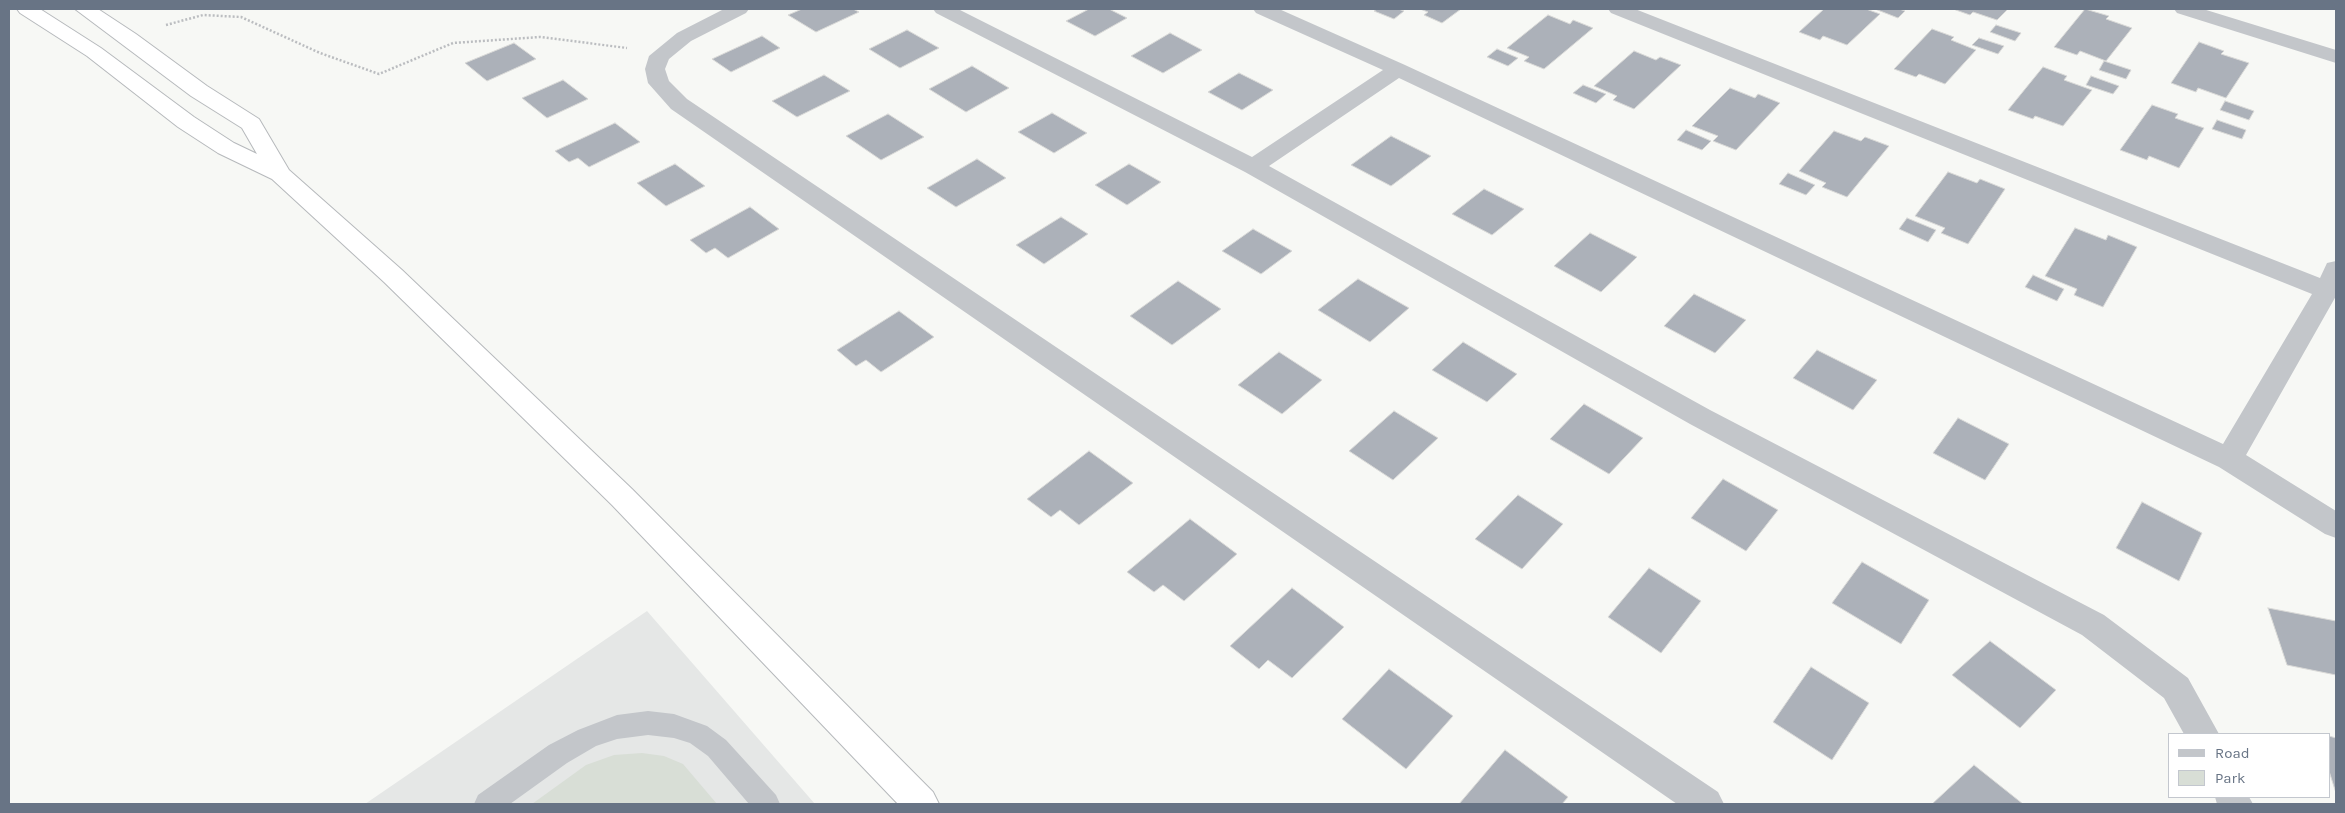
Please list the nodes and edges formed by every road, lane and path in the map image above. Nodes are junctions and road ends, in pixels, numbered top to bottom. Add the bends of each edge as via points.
1 (27, 9) edge
2 (85, 9) edge
3 (739, 9) edge
4 (943, 9) edge
5 (1264, 9) edge
6 (1618, 9) edge
7 (2184, 9) edge
8 (129, 38) junction
9 (659, 56) junction
10 (2336, 57) edge
11 (1398, 69) junction
12 (1253, 166) junction
13 (280, 174) junction
14 (2332, 280) edge
15 (2229, 460) junction
16 (2336, 526) edge
17 (2201, 733) edge
18 (488, 804) edge
19 (766, 804) edge
20 (920, 804) edge
21 (1706, 804) edge

1 - 13 highway via 94,52 186,122 226,148
2 - 8 highway
3 - 9 street via 684,37
4 - 12 street
5 - 11 street
6 - 14 street
7 - 10 street
8 - 9 path via 203,15 241,17 320,53 379,74 452,43 540,36 617,46
8 - 13 highway via 199,91 251,124
9 - 21 street via 655,69 658,83 679,104
11 - 12 street
11 - 15 street
12 - 17 street via 1700,417 2093,626 2176,688
13 - 20 highway via 394,276 622,497
14 - 15 street
15 - 16 street
18 - 19 lane via 558,754 587,738 618,727 648,723 674,726 717,748

